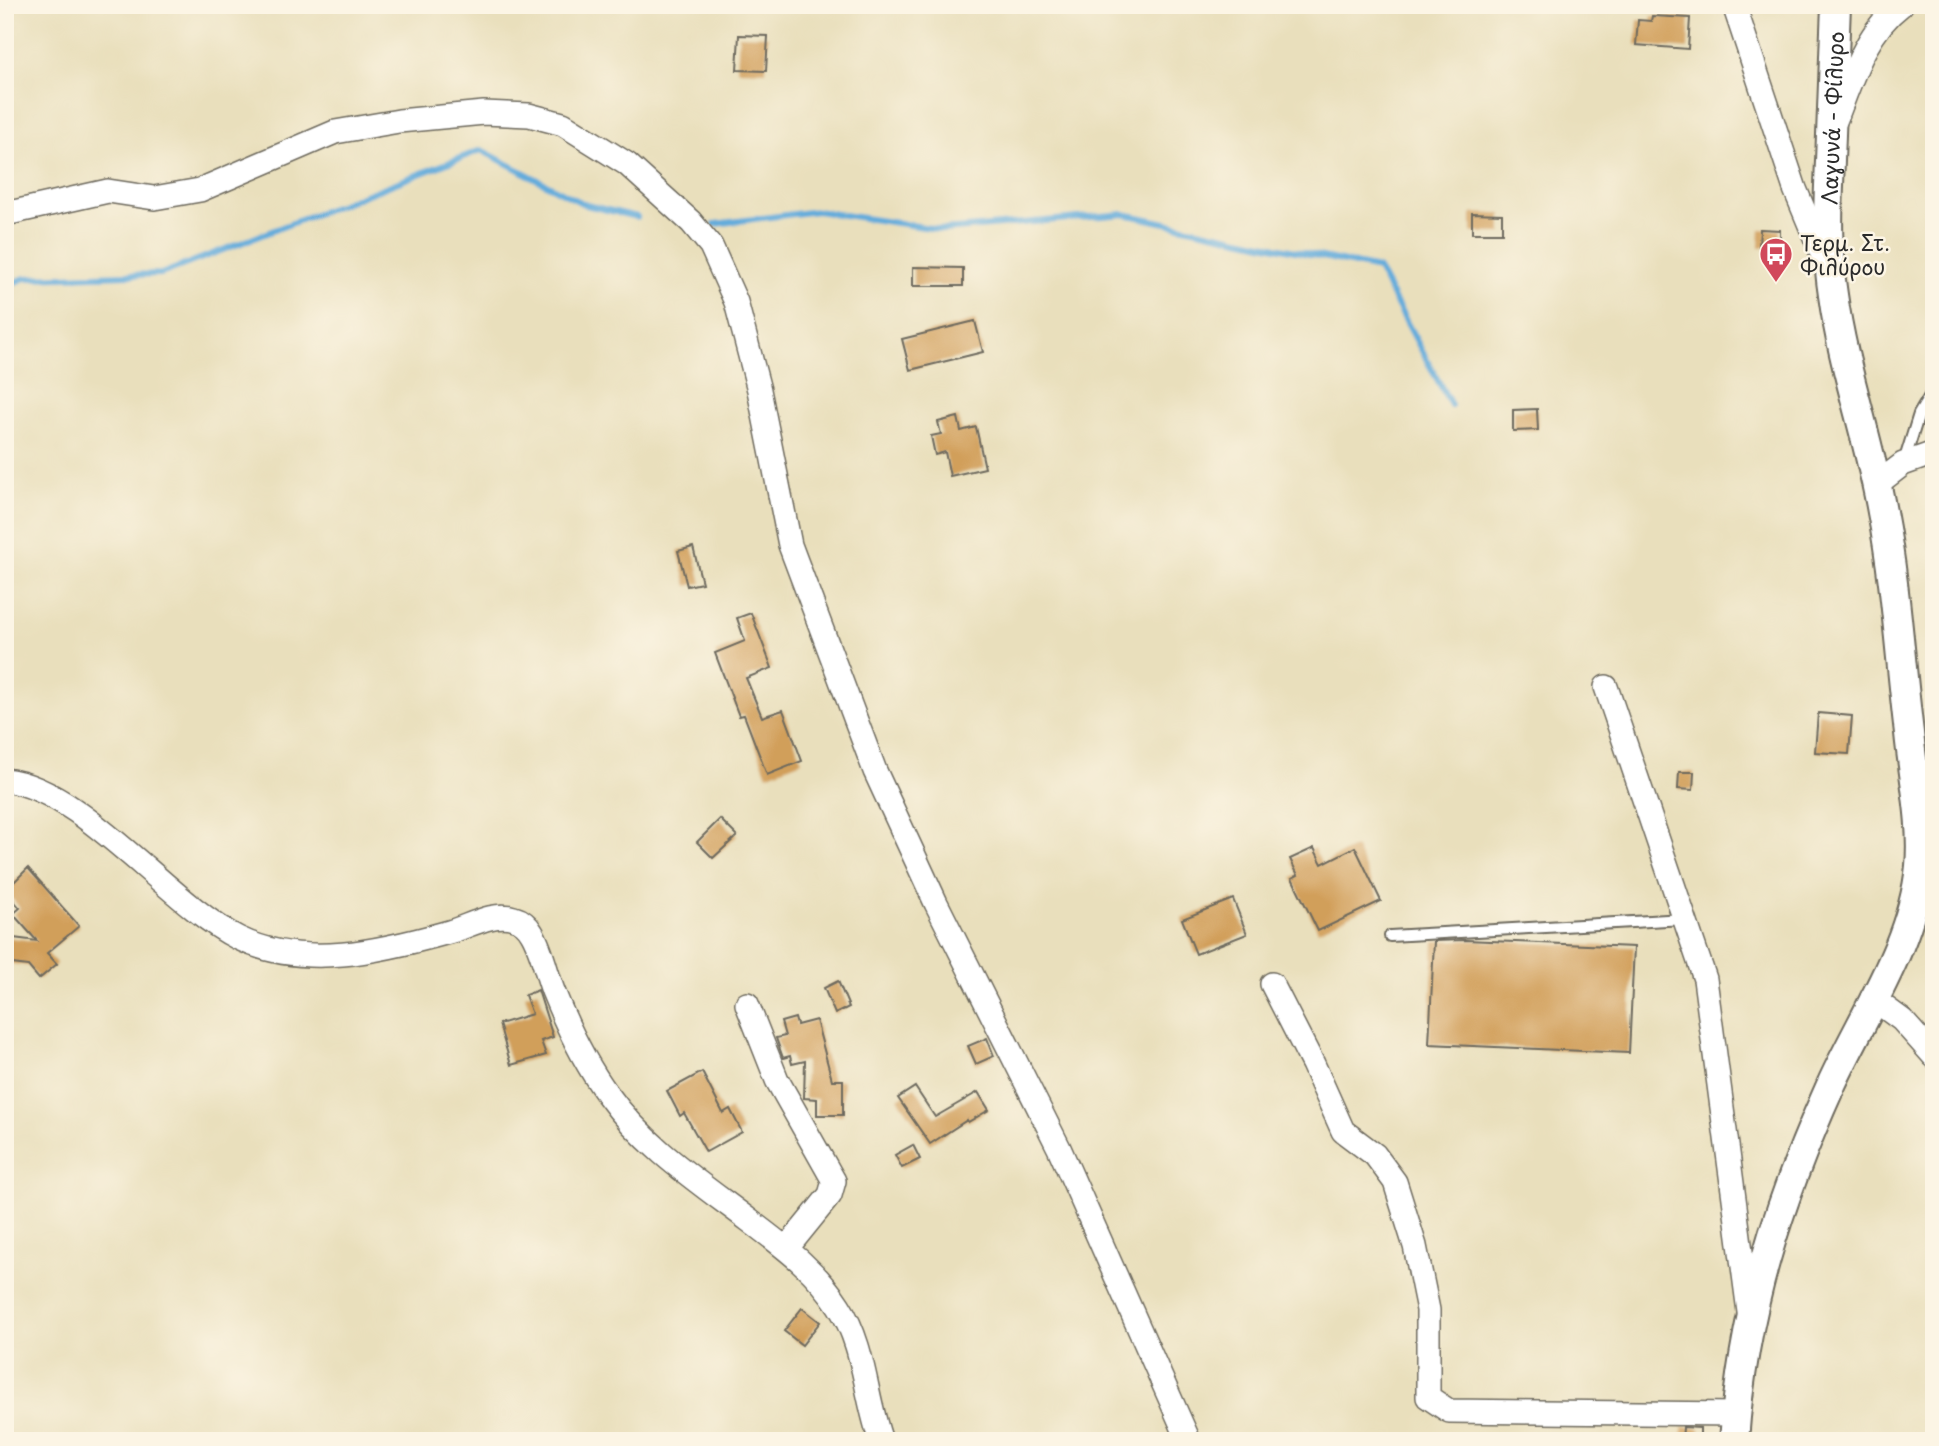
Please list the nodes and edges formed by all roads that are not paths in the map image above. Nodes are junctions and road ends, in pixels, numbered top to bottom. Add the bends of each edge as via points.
1 (1734, 5) edge
2 (1836, 5) edge
3 (1901, 5) edge
4 (1831, 131) junction
5 (5, 214) edge
6 (1830, 274) junction
7 (1934, 389) edge
8 (1934, 453) edge
9 (1903, 464) junction
10 (1877, 484) junction
11 (1606, 687) dead end
12 (5, 779) edge
13 (1684, 919) junction
14 (1390, 936) dead end
15 (1272, 984) dead end
16 (1872, 998) junction
17 (747, 1004) dead end
18 (1934, 1056) edge
19 (787, 1248) junction
20 (1750, 1318) junction
21 (1735, 1427) edge
22 (881, 1441) edge
23 (1189, 1441) edge

1 - 6 street
2 - 4 street, Λαγυνά - Φίλυρο
3 - 4 street via 1862,54
4 - 6 street, Λαγυνά - Φίλυρο
5 - 23 street via 108,191 154,198 201,190 335,132 484,113 529,115 563,124 627,164 691,222 711,246 736,302 790,545 875,771 1059,1148
6 - 10 street, Λαγυνά - Φίλυρο via 1847,372
7 - 9 lane via 1919,415
8 - 9 street
9 - 10 street
10 - 16 street, Λαγυνά - Φίλυρο via 1889,548 1920,847 1912,909
11 - 13 street
12 - 19 street via 40,791 77,814 213,924 267,950 320,956 411,941 494,917 516,919 534,936 564,1015 616,1105 658,1149
13 - 14 lane
13 - 20 street via 1712,1014
15 - 21 street via 1343,1131 1375,1155 1395,1182 1428,1310 1426,1386 1436,1405 1448,1411
16 - 18 street via 1902,1020
16 - 20 street, Λαγυνά - Φίλυρο via 1782,1200
17 - 19 street via 777,1080 834,1181 830,1195
19 - 22 street via 818,1278 846,1318
20 - 21 street, Λαγυνά - Φίλυρο

